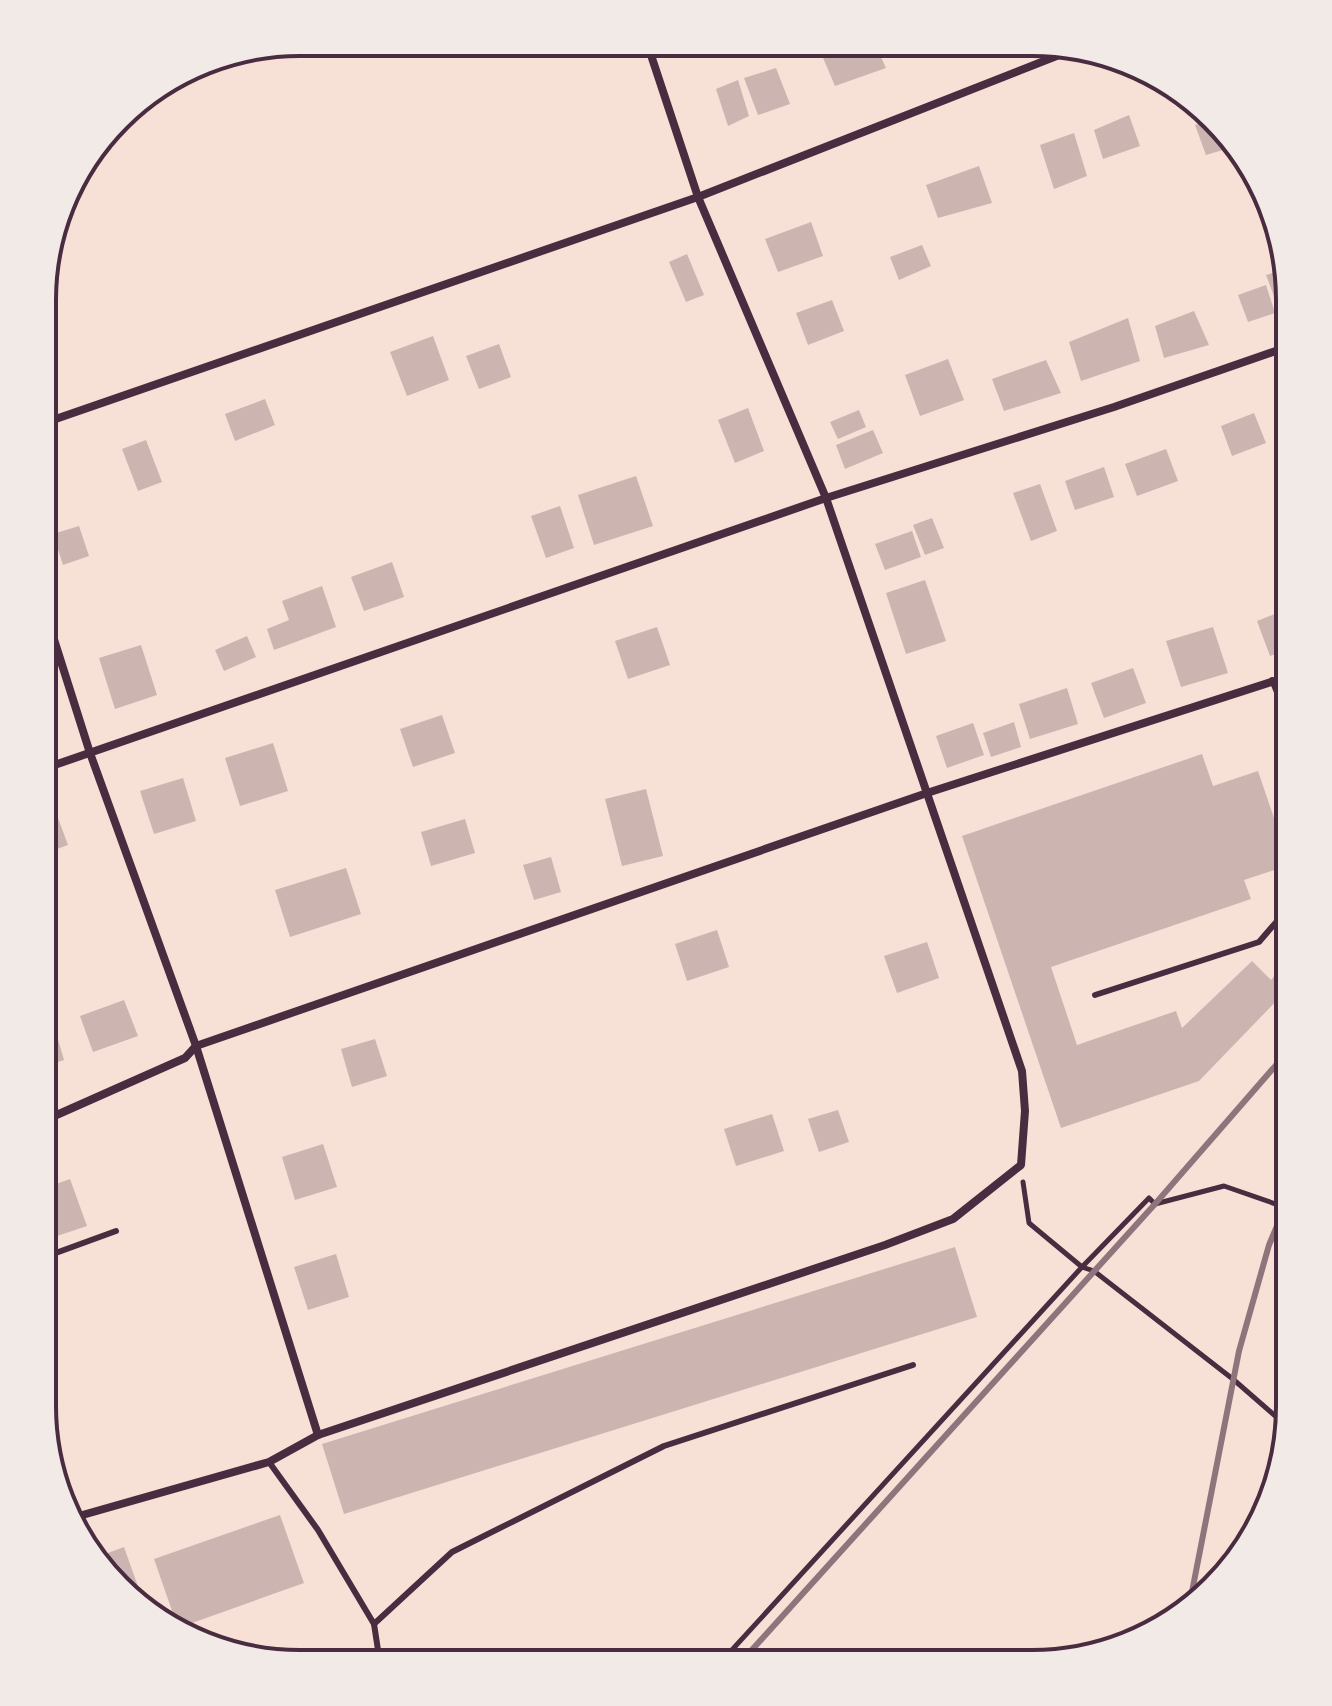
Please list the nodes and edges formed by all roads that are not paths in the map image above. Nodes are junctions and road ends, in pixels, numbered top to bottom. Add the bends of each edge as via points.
1 (651, 56) edge
2 (1053, 57) edge
3 (698, 197) junction
4 (1276, 351) edge
5 (56, 419) edge
6 (826, 498) junction
7 (56, 646) edge
8 (1276, 679) edge
9 (1272, 680) junction
10 (1276, 689) edge
11 (90, 753) junction
12 (56, 765) edge
13 (927, 793) junction
14 (1275, 923) edge
15 (1095, 995) dead end
16 (196, 1046) junction
17 (56, 1115) edge
18 (116, 1231) dead end
19 (56, 1253) edge
20 (913, 1365) dead end
21 (318, 1435) junction
22 (269, 1462) junction
23 (83, 1515) edge
24 (374, 1624) junction
25 (378, 1649) edge

1 - 3 street
2 - 3 street
3 - 5 street
3 - 6 street
4 - 6 street
6 - 11 street
6 - 13 street
7 - 11 street
8 - 9 street
9 - 10 lane
9 - 13 street
11 - 12 street
11 - 16 street
13 - 16 street
13 - 21 street via 1022,1071 1021,1165 953,1219
14 - 15 lane via 1259,942
16 - 17 street via 185,1058
16 - 21 street
18 - 19 lane
20 - 24 lane via 664,1446 452,1552
21 - 22 street
22 - 23 street
22 - 24 lane via 318,1530
24 - 25 lane

